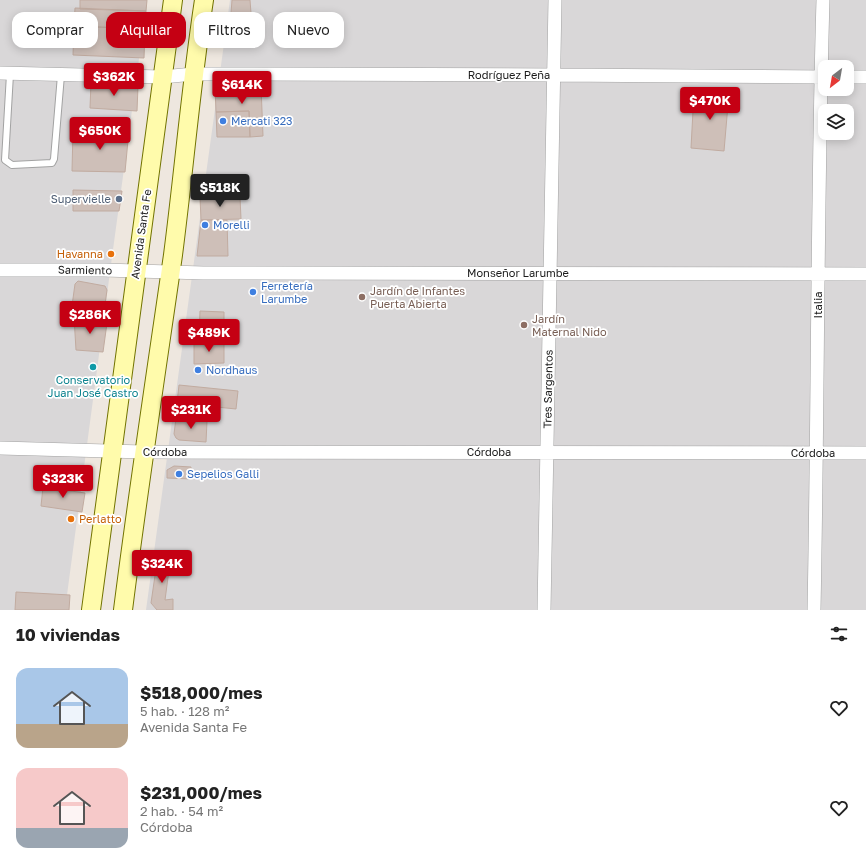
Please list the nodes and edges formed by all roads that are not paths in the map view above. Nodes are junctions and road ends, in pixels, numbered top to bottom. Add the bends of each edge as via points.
1 (173, 0) edge
2 (204, 0) edge
3 (555, 0) edge
4 (823, 0) edge
5 (823, 60) edge
6 (5, 73) edge
7 (193, 74) junction
8 (555, 74) junction
9 (61, 75) junction
10 (163, 77) junction
11 (818, 77) edge
12 (854, 77) edge
13 (866, 77) edge
14 (823, 96) edge
15 (0, 270) edge
16 (136, 271) junction
17 (170, 272) junction
18 (550, 273) junction
19 (818, 274) junction
20 (866, 274) edge
21 (0, 448) edge
22 (112, 451) junction
23 (144, 452) junction
24 (547, 452) junction
25 (818, 453) junction
26 (866, 453) edge
27 (90, 610) edge
28 (123, 610) edge
29 (544, 610) edge
30 (814, 610) edge

1 - 10 main road, Avenida Santa Fe
2 - 7 main road
3 - 8 street, Tres Sargentos
4 - 5 street, Italia
6 - 9 street, Rodríguez Peña
6 - 9 lane via 5,160 12,165 52,163
7 - 8 street, Rodríguez Peña
7 - 10 street, Rodríguez Peña
7 - 17 main road
8 - 11 street, Rodríguez Peña
8 - 18 street, Tres Sargentos
9 - 10 street, Rodríguez Peña
10 - 16 main road, Avenida Santa Fe
12 - 13 street
14 - 19 street, Italia
15 - 16 street, Sarmiento
16 - 17 street, Sarmiento
16 - 22 main road, Avenida Santa Fe
17 - 18 street, Monseñor Larumbe
17 - 23 main road
18 - 19 street, Monseñor Larumbe
18 - 24 street, Tres Sargentos
19 - 20 street, Monseñor Larumbe
19 - 25 street, Italia
21 - 22 street, Córdoba
22 - 23 street, Córdoba
22 - 27 main road, Avenida Santa Fe
23 - 24 street, Córdoba
23 - 28 main road
24 - 25 street, Córdoba
24 - 29 street, Tres Sargentos
25 - 26 street, Córdoba
25 - 30 street, Italia

